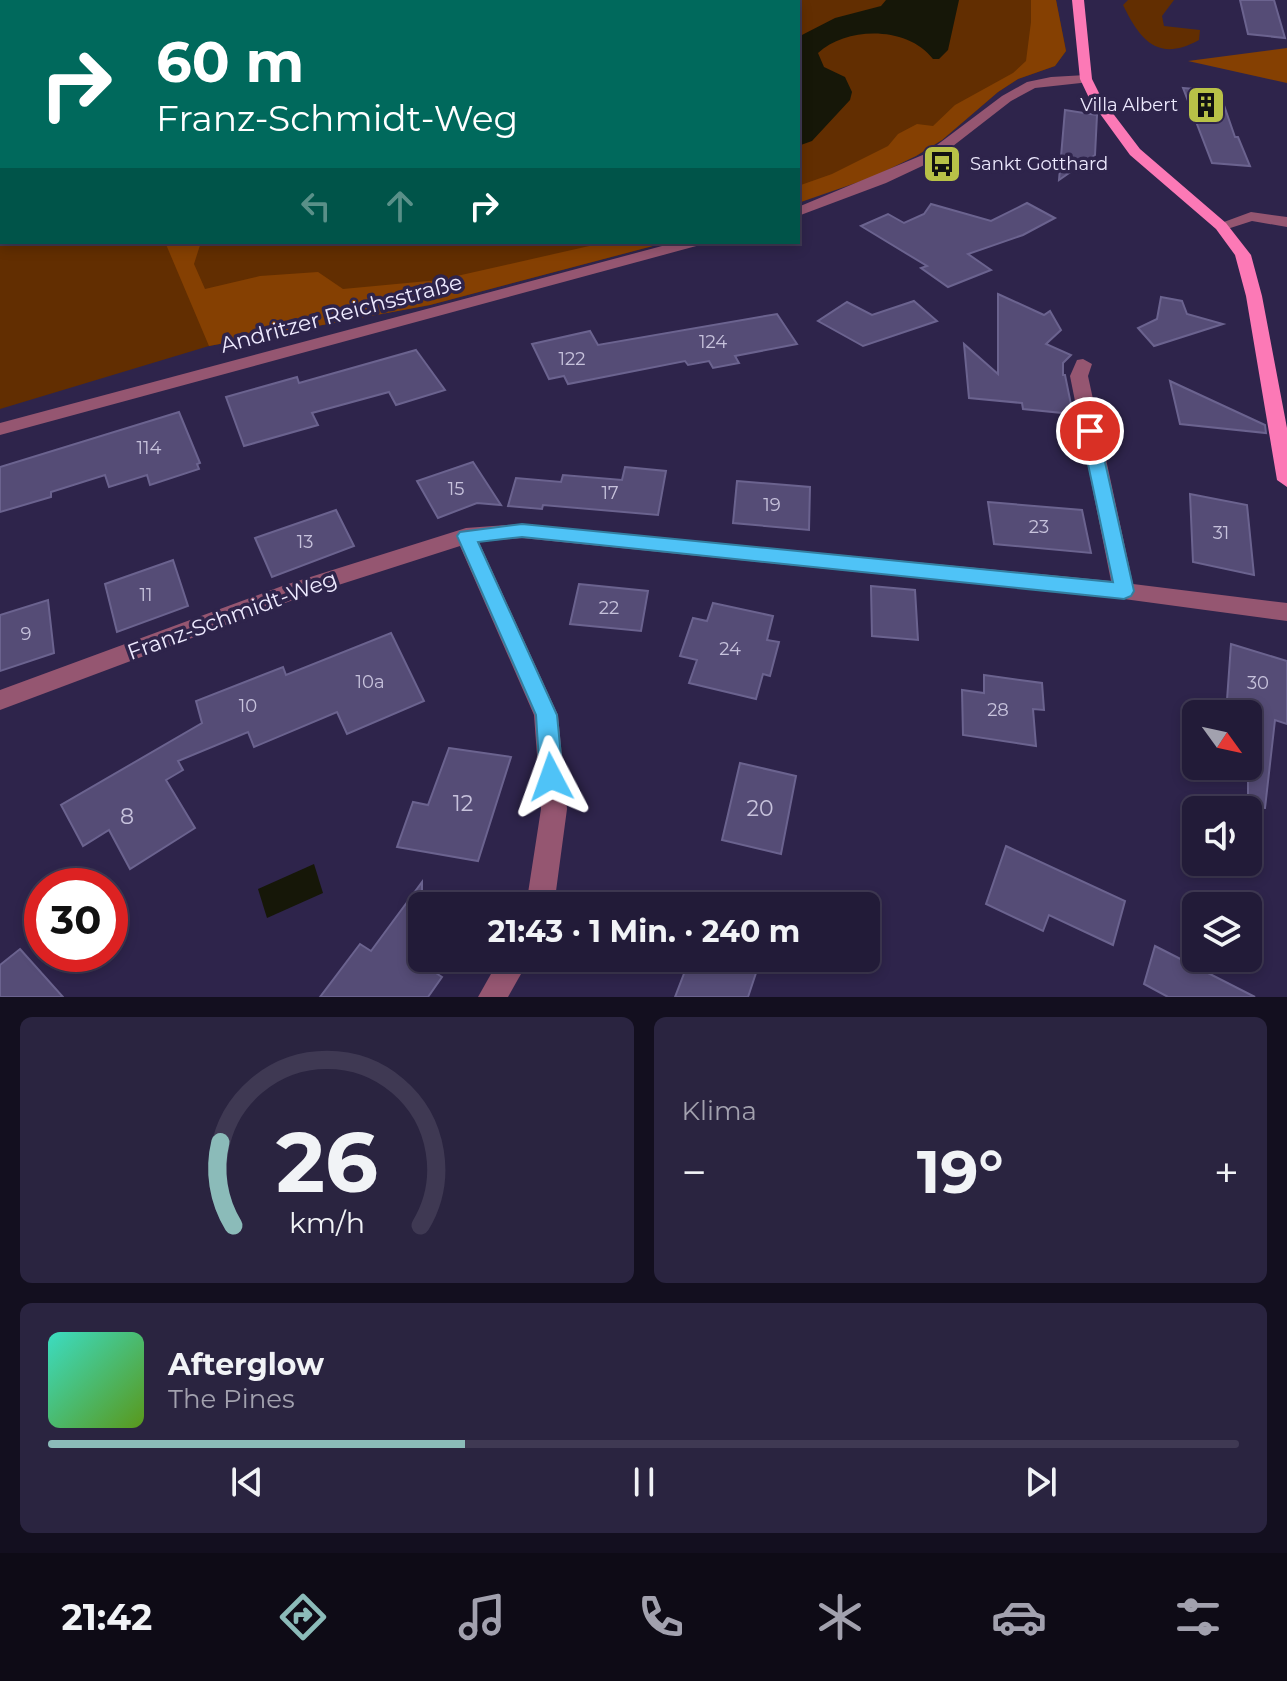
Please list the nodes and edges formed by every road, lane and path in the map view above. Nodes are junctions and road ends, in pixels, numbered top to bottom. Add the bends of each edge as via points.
1 (1078, 0) edge
2 (1086, 79) junction
3 (800, 211) edge
4 (1287, 222) edge
5 (1221, 226) junction
6 (688, 244) edge
7 (1083, 364) dead end
8 (1280, 398) edge
9 (0, 429) edge
10 (1287, 480) edge
11 (466, 536) junction
12 (1124, 591) junction
13 (1287, 612) edge
14 (0, 700) edge
15 (542, 892) edge
16 (507, 972) edge
17 (492, 997) edge

1 - 2 main road
2 - 3 street via 1028,86 930,157
2 - 5 main road via 1135,152
4 - 5 street via 1251,216
5 - 8 main road via 1250,273
6 - 9 street, Andritzer Reichsstraße
7 - 12 street via 1079,376
8 - 10 main road
11 - 12 street, Franz-Schmidt-Weg via 522,531
11 - 14 street, Franz-Schmidt-Weg via 293,591
11 - 15 street via 546,715 554,809
12 - 13 street, Franz-Schmidt-Weg
16 - 17 street

